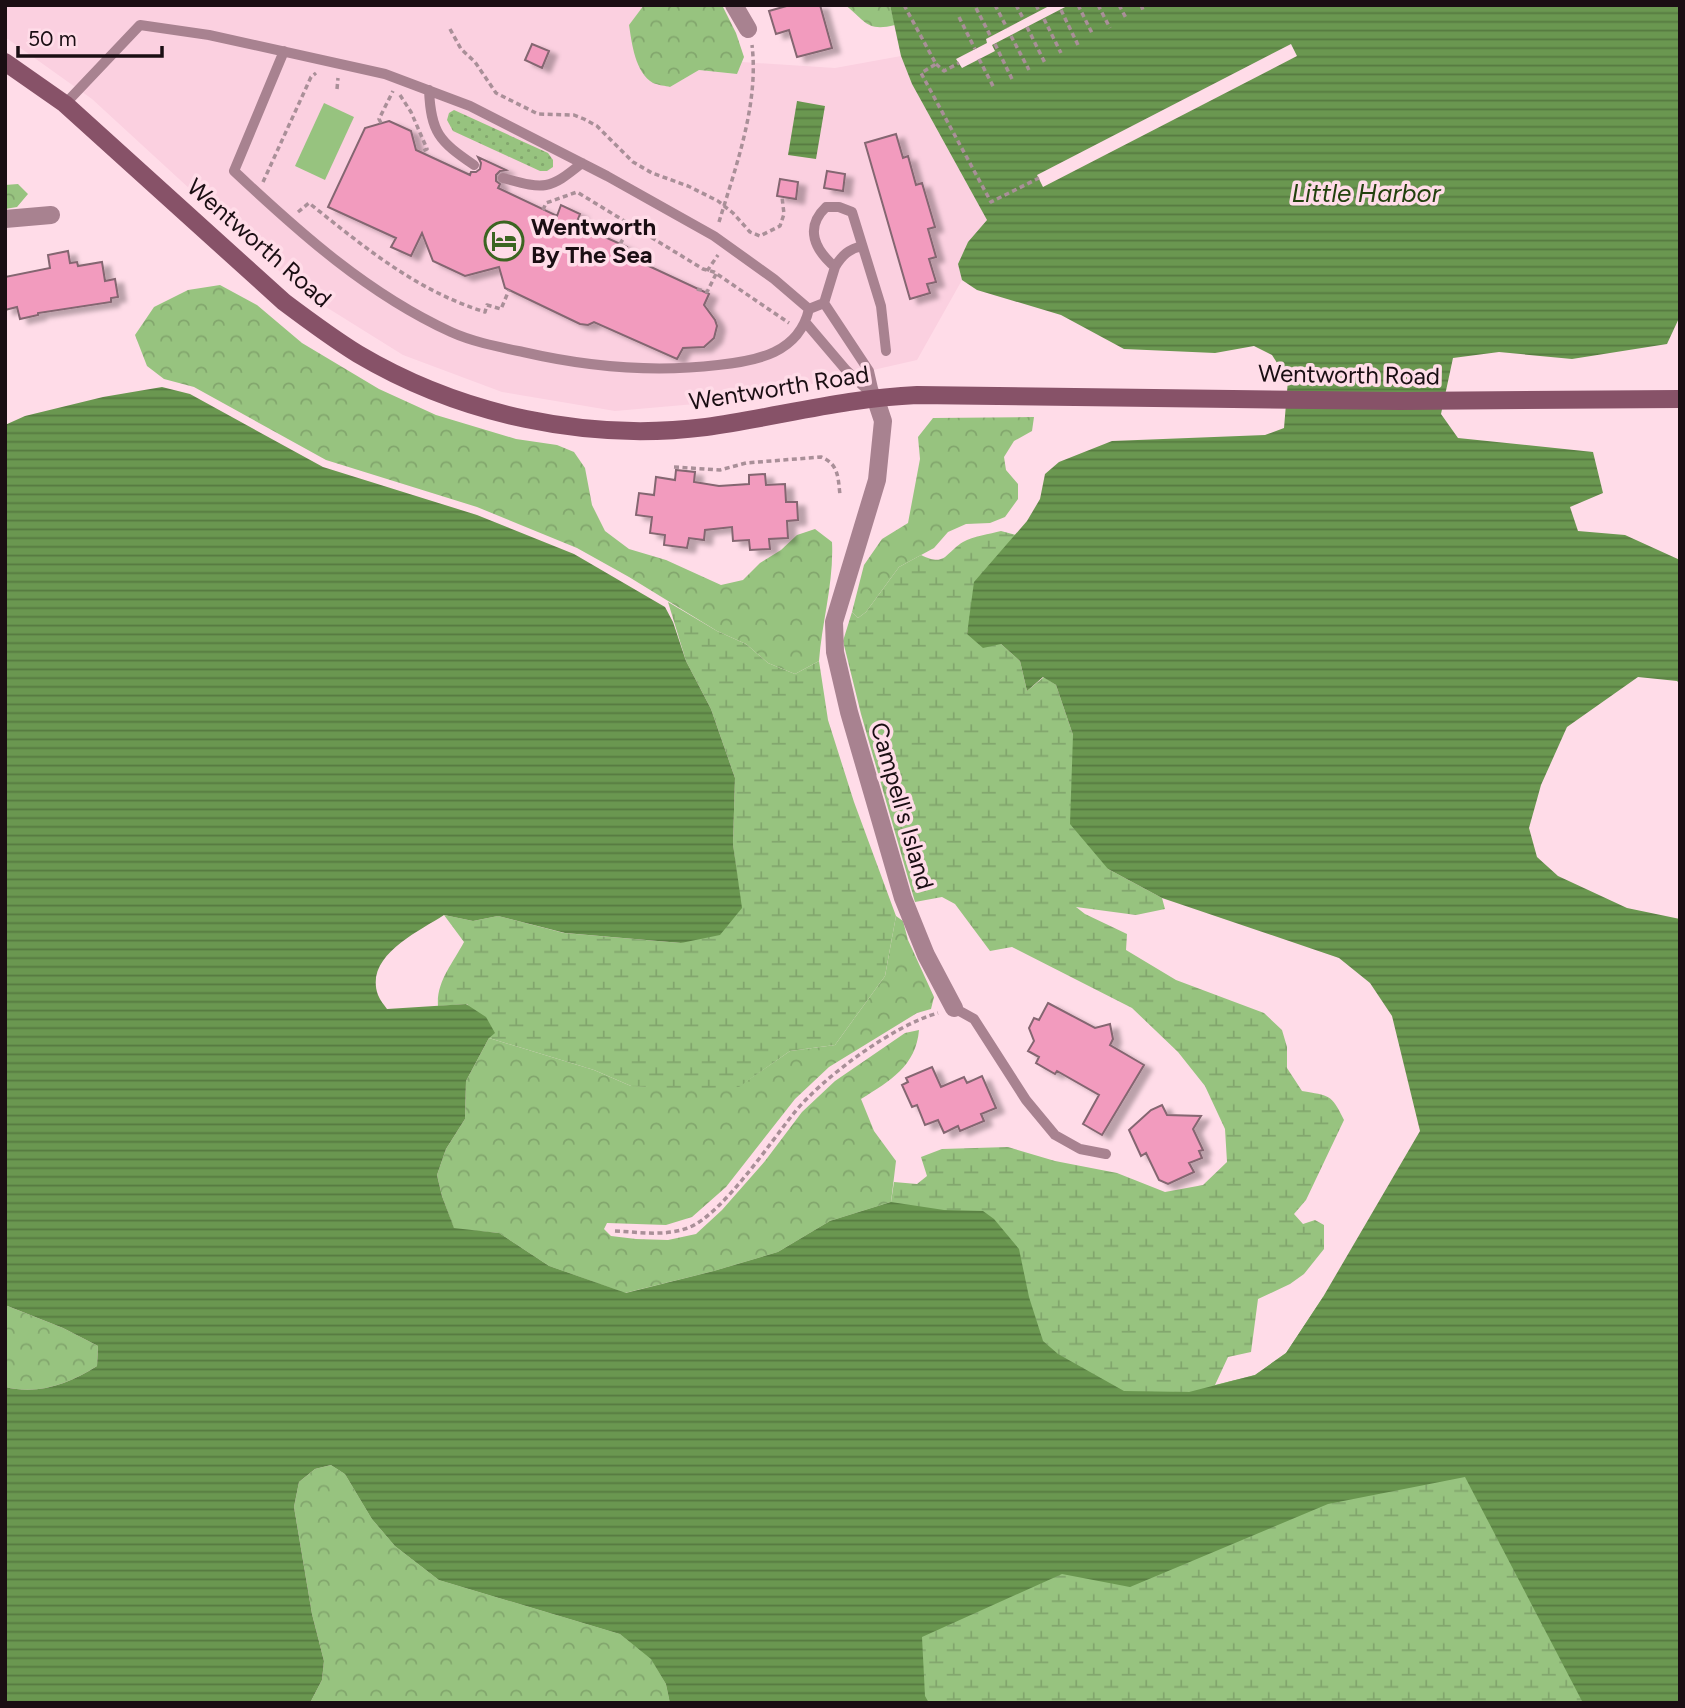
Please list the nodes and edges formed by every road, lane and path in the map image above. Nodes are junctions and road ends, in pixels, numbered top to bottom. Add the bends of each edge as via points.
1 (734, 5) edge
2 (904, 5) edge
3 (995, 5) edge
4 (1016, 5) edge
5 (1036, 5) edge
6 (1078, 5) edge
7 (1098, 5) edge
8 (1119, 5) edge
9 (976, 9) dead end
10 (1061, 10) dead end
11 (1039, 12) dead end
12 (959, 17) dead end
13 (1126, 18) dead end
14 (1044, 19) dead end
15 (1024, 20) dead end
16 (1027, 27) dead end
17 (1007, 28) dead end
18 (1110, 28) dead end
19 (450, 29) dead end
20 (748, 29) joint
21 (1011, 36) dead end
22 (1093, 36) dead end
23 (991, 37) dead end
24 (995, 44) dead end
25 (1078, 45) dead end
26 (975, 49) dead end
27 (284, 51) junction
28 (1060, 53) dead end
29 (979, 59) dead end
30 (5, 62) edge
31 (1045, 62) dead end
32 (959, 63) dead end
33 (936, 64) junction
34 (1029, 70) dead end
35 (324, 74) dead end
36 (331, 75) dead end
37 (1012, 79) dead end
38 (384, 87) dead end
39 (995, 88) dead end
40 (337, 89) dead end
41 (393, 90) junction
42 (429, 90) junction
43 (65, 104) junction
44 (582, 118) junction
45 (381, 123) dead end
46 (579, 125) dead end
47 (420, 133) junction
48 (413, 136) dead end
49 (421, 152) dead end
50 (582, 163) junction
51 (474, 165) dead end
52 (503, 178) dead end
53 (1039, 178) dead end
54 (271, 190) dead end
55 (782, 197) dead end
56 (724, 205) junction
57 (543, 210) dead end
58 (295, 212) dead end
59 (51, 215) dead end
60 (5, 219) edge
61 (631, 226) junction
62 (714, 236) junction
63 (620, 244) dead end
64 (862, 246) junction
65 (835, 267) junction
66 (716, 274) junction
67 (697, 289) dead end
68 (509, 290) dead end
69 (824, 303) junction
70 (809, 309) junction
71 (802, 327) junction
72 (886, 351) dead end
73 (875, 397) junction
74 (1680, 400) edge
75 (674, 467) dead end
76 (840, 495) dead end
77 (954, 1008) junction
78 (1106, 1154) dead end
79 (615, 1231) dead end

1 - 20 street
2 - 33 path
3 - 17 path
4 - 15 path
5 - 11 path
6 - 22 path
7 - 18 path
8 - 13 path
9 - 23 path
10 - 25 path
12 - 26 path
14 - 28 path
16 - 31 path
19 - 44 path via 496,93 538,114
20 - 56 path via 754,63 745,136
21 - 34 path
24 - 37 path
27 - 42 lane
27 - 43 lane via 139,25
27 - 71 lane via 234,171 326,253 416,314 493,346 600,367 653,370 763,358 786,345
29 - 39 path
30 - 43 main road, Wentworth Road
32 - 33 path via 944,71
33 - 53 path via 921,73 991,202
35 - 54 path via 311,77 263,183
36 - 40 path via 338,76
38 - 41 path
41 - 45 path
41 - 47 path via 405,101
42 - 50 lane
42 - 51 lane via 430,116 440,138
43 - 73 main road, Wentworth Road via 284,302 358,354 439,393 482,408 570,427 659,431
44 - 46 path
44 - 56 path via 643,167
47 - 48 path
47 - 49 path via 427,149
50 - 52 lane via 548,185
50 - 62 lane
55 - 56 path via 780,226 760,236
56 - 62 path
57 - 61 path via 546,203 577,192
58 - 68 path via 309,203 379,259 468,307 485,312 487,305 501,309
59 - 60 street
61 - 63 path
61 - 66 path
62 - 70 lane
64 - 65 lane via 845,254
64 - 65 lane via 852,212 826,207 817,216 815,239 818,250
64 - 72 lane via 881,306
65 - 69 lane
66 - 67 path via 707,292
66 - 71 path
69 - 70 lane
69 - 73 lane via 869,371
70 - 71 lane
71 - 73 lane
73 - 74 main road, Wentworth Road
73 - 77 street, Campell's Island via 883,421 877,480 834,622 835,652 903,898
75 - 76 path via 720,470 746,463 821,457 836,468
77 - 78 lane, Campell's Island via 974,1019 1026,1100 1055,1135 1080,1149
77 - 79 path via 919,1018 826,1079 736,1186 691,1227 669,1234

